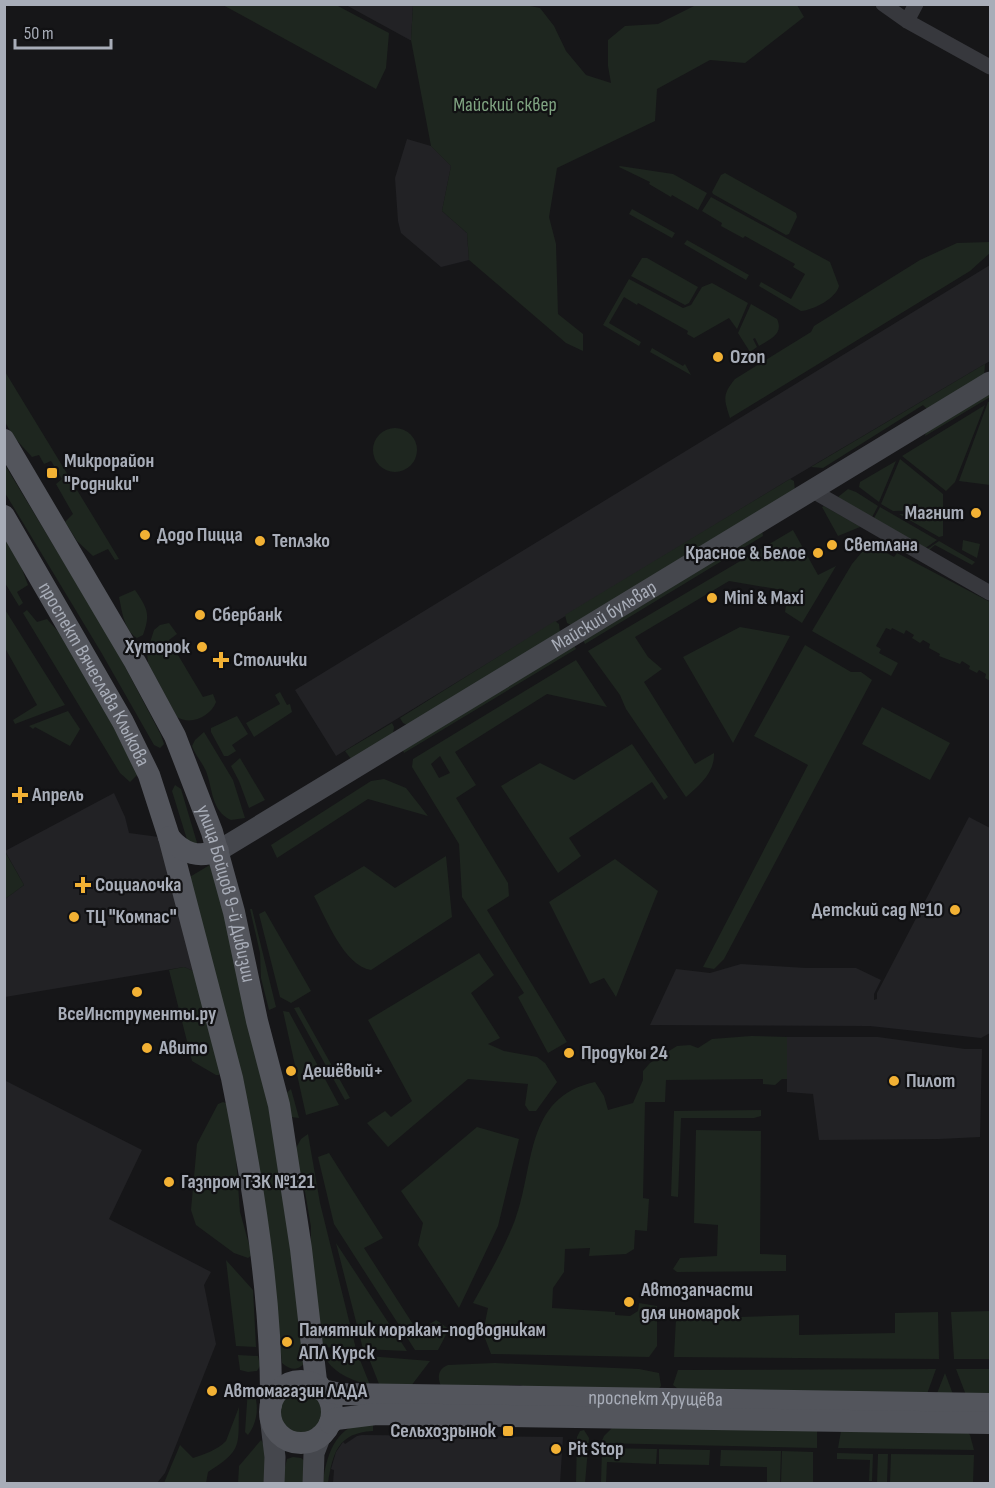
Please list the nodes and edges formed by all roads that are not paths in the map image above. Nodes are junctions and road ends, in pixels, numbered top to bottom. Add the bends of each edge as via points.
1 (883, 4) edge
2 (916, 4) edge
3 (907, 21) junction
4 (990, 67) edge
5 (990, 382) edge
6 (4, 440) edge
7 (813, 491) junction
8 (4, 516) edge
9 (990, 593) edge
10 (175, 736) junction
11 (140, 754) junction
12 (198, 793) junction
13 (157, 797) junction
14 (169, 837) junction
15 (218, 851) junction
16 (322, 1390) junction
17 (990, 1404) edge
18 (270, 1411) junction
19 (990, 1423) edge
20 (325, 1429) junction
21 (274, 1484) edge
22 (313, 1484) edge

1 - 3 street
2 - 3 street
3 - 4 street
5 - 7 main road, Майский бульвар
6 - 10 main road, улица Бойцов 9-й Дивизии
7 - 9 street
7 - 15 main road, Майский бульвар
8 - 11 main road, проспект Вячеслава Клыкова
10 - 11 main road via 175,750 167,760 149,762
10 - 12 main road, улица Бойцов 9-й Дивизии
11 - 13 main road, проспект Вячеслава Клыкова
12 - 13 main road via 187,779 174,777 163,784
12 - 15 main road, улица Бойцов 9-й Дивизии
13 - 14 main road, проспект Вячеслава Клыкова
14 - 15 main road via 185,852 198,855
14 - 18 main road, улица Бойцов 9-й Дивизии via 239,1114 263,1277
15 - 16 main road, улица Бойцов 9-й Дивизии via 279,1106 301,1248 314,1370
16 - 17 main road, проспект Хрущёва via 340,1394
16 - 18 main road via 308,1382 293,1383 279,1391
16 - 20 main road via 330,1405
18 - 20 main road via 278,1433 286,1440 306,1443
18 - 21 main road, улица Бойцов 9-й Дивизии
19 - 20 main road, проспект Хрущёва via 376,1414 336,1419
20 - 22 main road via 314,1453

